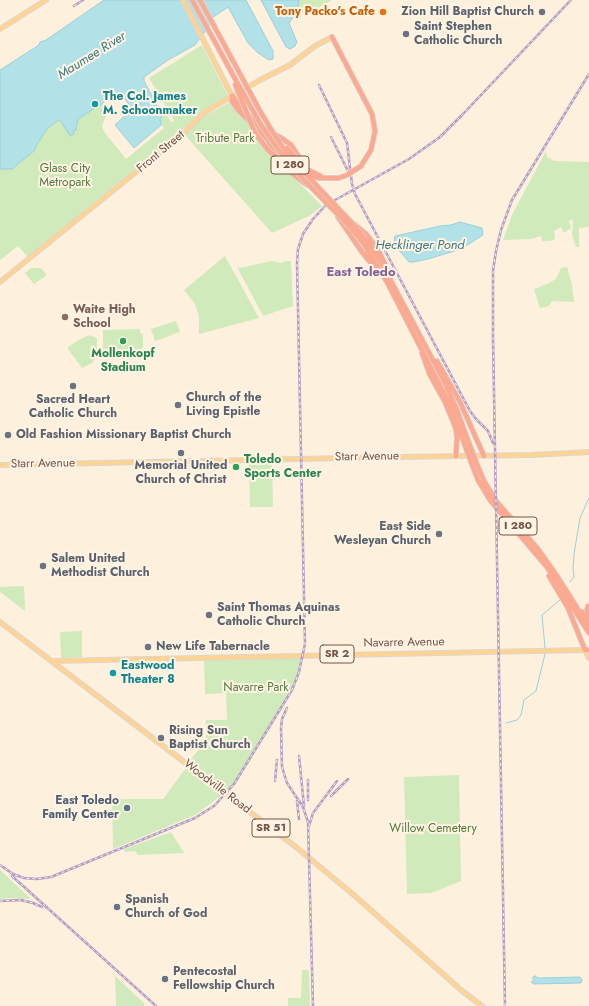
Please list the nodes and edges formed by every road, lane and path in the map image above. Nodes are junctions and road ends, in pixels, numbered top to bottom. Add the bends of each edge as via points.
1 (46, 0) edge
2 (183, 0) edge
3 (192, 0) edge
4 (200, 0) edge
5 (0, 29) edge
6 (331, 37) joint
7 (233, 75) junction
8 (232, 96) junction
9 (272, 131) junction
10 (370, 149) junction
11 (324, 199) junction
12 (364, 241) junction
13 (385, 274) junction
14 (0, 282) edge
15 (389, 282) junction
16 (405, 308) junction
17 (411, 328) junction
18 (470, 451) junction
19 (589, 452) edge
20 (456, 456) junction
21 (484, 456) junction
22 (473, 462) junction
23 (0, 465) edge
24 (524, 540) junction
25 (564, 588) junction
26 (588, 606) dead end
27 (589, 614) edge
28 (589, 620) edge
29 (0, 622) edge
30 (589, 627) edge
31 (589, 633) edge
32 (587, 650) edge
33 (589, 658) edge
34 (51, 661) junction
35 (482, 1006) edge

1 - 5 main road
2 - 8 main road
3 - 7 highway, I 280
4 - 9 highway, I 280, bridge
6 - 8 main road, Front Street via 290,65
6 - 10 highway via 372,114 374,133
7 - 10 highway, bridge via 242,103 258,137 269,151 286,165 319,178 339,178 361,166
7 - 12 highway, I 280, bridge via 261,125 280,152
8 - 11 highway via 238,110 267,139 289,171
8 - 11 highway via 257,125 290,145
8 - 14 main road, Front Street via 197,119 178,138
9 - 10 highway, bridge via 300,163 321,176 337,176 354,169
9 - 12 highway, I 280, bridge via 286,152 354,225
11 - 13 highway, bridge via 365,256
11 - 13 highway, bridge via 371,239 381,254
12 - 13 highway, I 280
13 - 15 highway, I 280
15 - 16 highway, I 280
15 - 17 highway, I 280
16 - 18 highway, I 280 via 447,386
16 - 21 highway via 454,392
17 - 18 highway, I 280
17 - 20 highway via 456,429
18 - 22 highway, I 280, bridge
19 - 21 main road, Starr Avenue
20 - 21 main road, Starr Avenue
20 - 23 main road, Starr Avenue
22 - 24 highway, I 280 via 478,480 490,500
22 - 25 highway, I 280 via 496,501 538,549
24 - 31 highway, I 280 via 547,567
24 - 32 highway via 568,608
25 - 28 highway
25 - 30 highway, I 280
26 - 27 highway
29 - 34 main road, Woodville Road
32 - 33 main road
32 - 34 main road, Navarre Avenue / SR 2
34 - 35 main road, Woodville Road / SR 51 via 302,852

